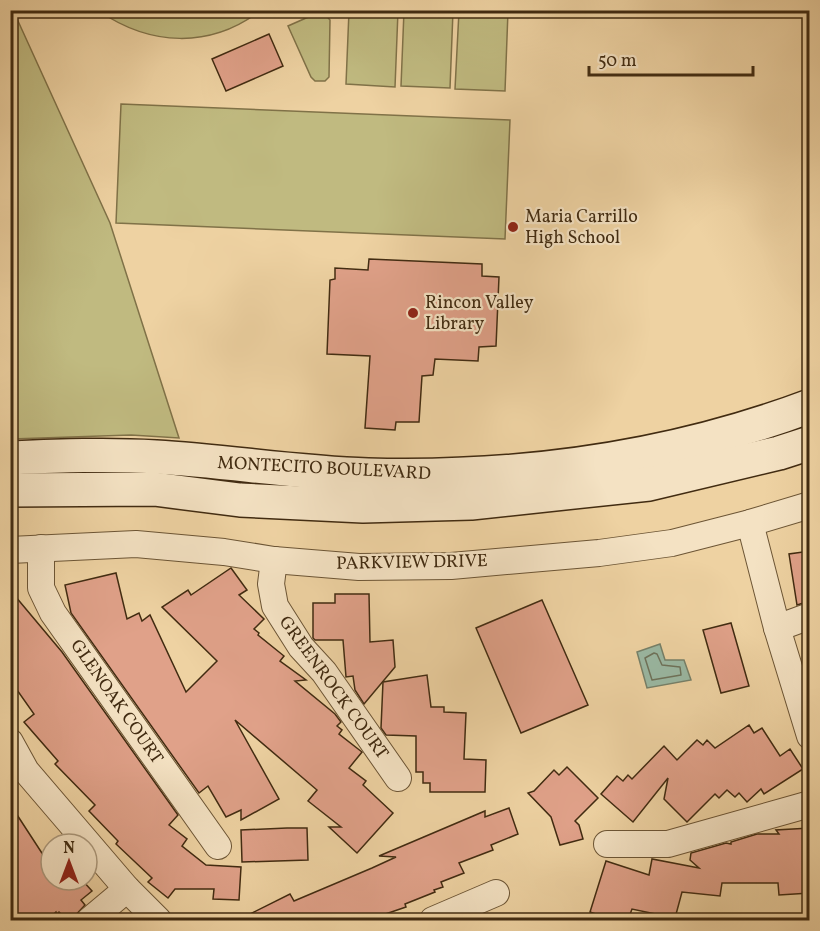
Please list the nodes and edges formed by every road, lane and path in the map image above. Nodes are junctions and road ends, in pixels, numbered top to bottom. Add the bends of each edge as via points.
1 (810, 406) edge
2 (810, 442) edge
3 (10, 458) edge
4 (10, 490) edge
5 (810, 506) edge
6 (750, 523) junction
7 (41, 548) junction
8 (10, 550) edge
9 (274, 560) junction
10 (810, 616) edge
11 (777, 628) junction
12 (810, 736) edge
13 (10, 742) edge
14 (18, 775) edge
15 (398, 778) dead end
16 (810, 804) edge
17 (607, 844) dead end
18 (218, 846) dead end
19 (126, 890) junction
20 (496, 893) dead end
21 (90, 921) edge
22 (158, 921) edge
23 (433, 921) edge

1 - 3 main road, MONTECITO BOULEVARD via 770,421 652,452 583,464 466,476 366,475 156,457
2 - 4 main road, MONTECITO BOULEVARD via 649,484 471,502 363,506 240,500 154,489
5 - 6 street, PARKVIEW DRIVE
6 - 9 street, PARKVIEW DRIVE via 672,543 451,566 359,567
6 - 11 street
7 - 8 street, PARKVIEW DRIVE
7 - 9 street, PARKVIEW DRIVE via 136,544
7 - 18 street, GLENOAK COURT via 41,588 53,613
9 - 15 street, GREENROCK COURT via 271,584 275,606
10 - 11 street
11 - 12 street
13 - 14 street
14 - 19 street
16 - 17 street via 668,844
19 - 21 street
19 - 22 street
20 - 23 street

